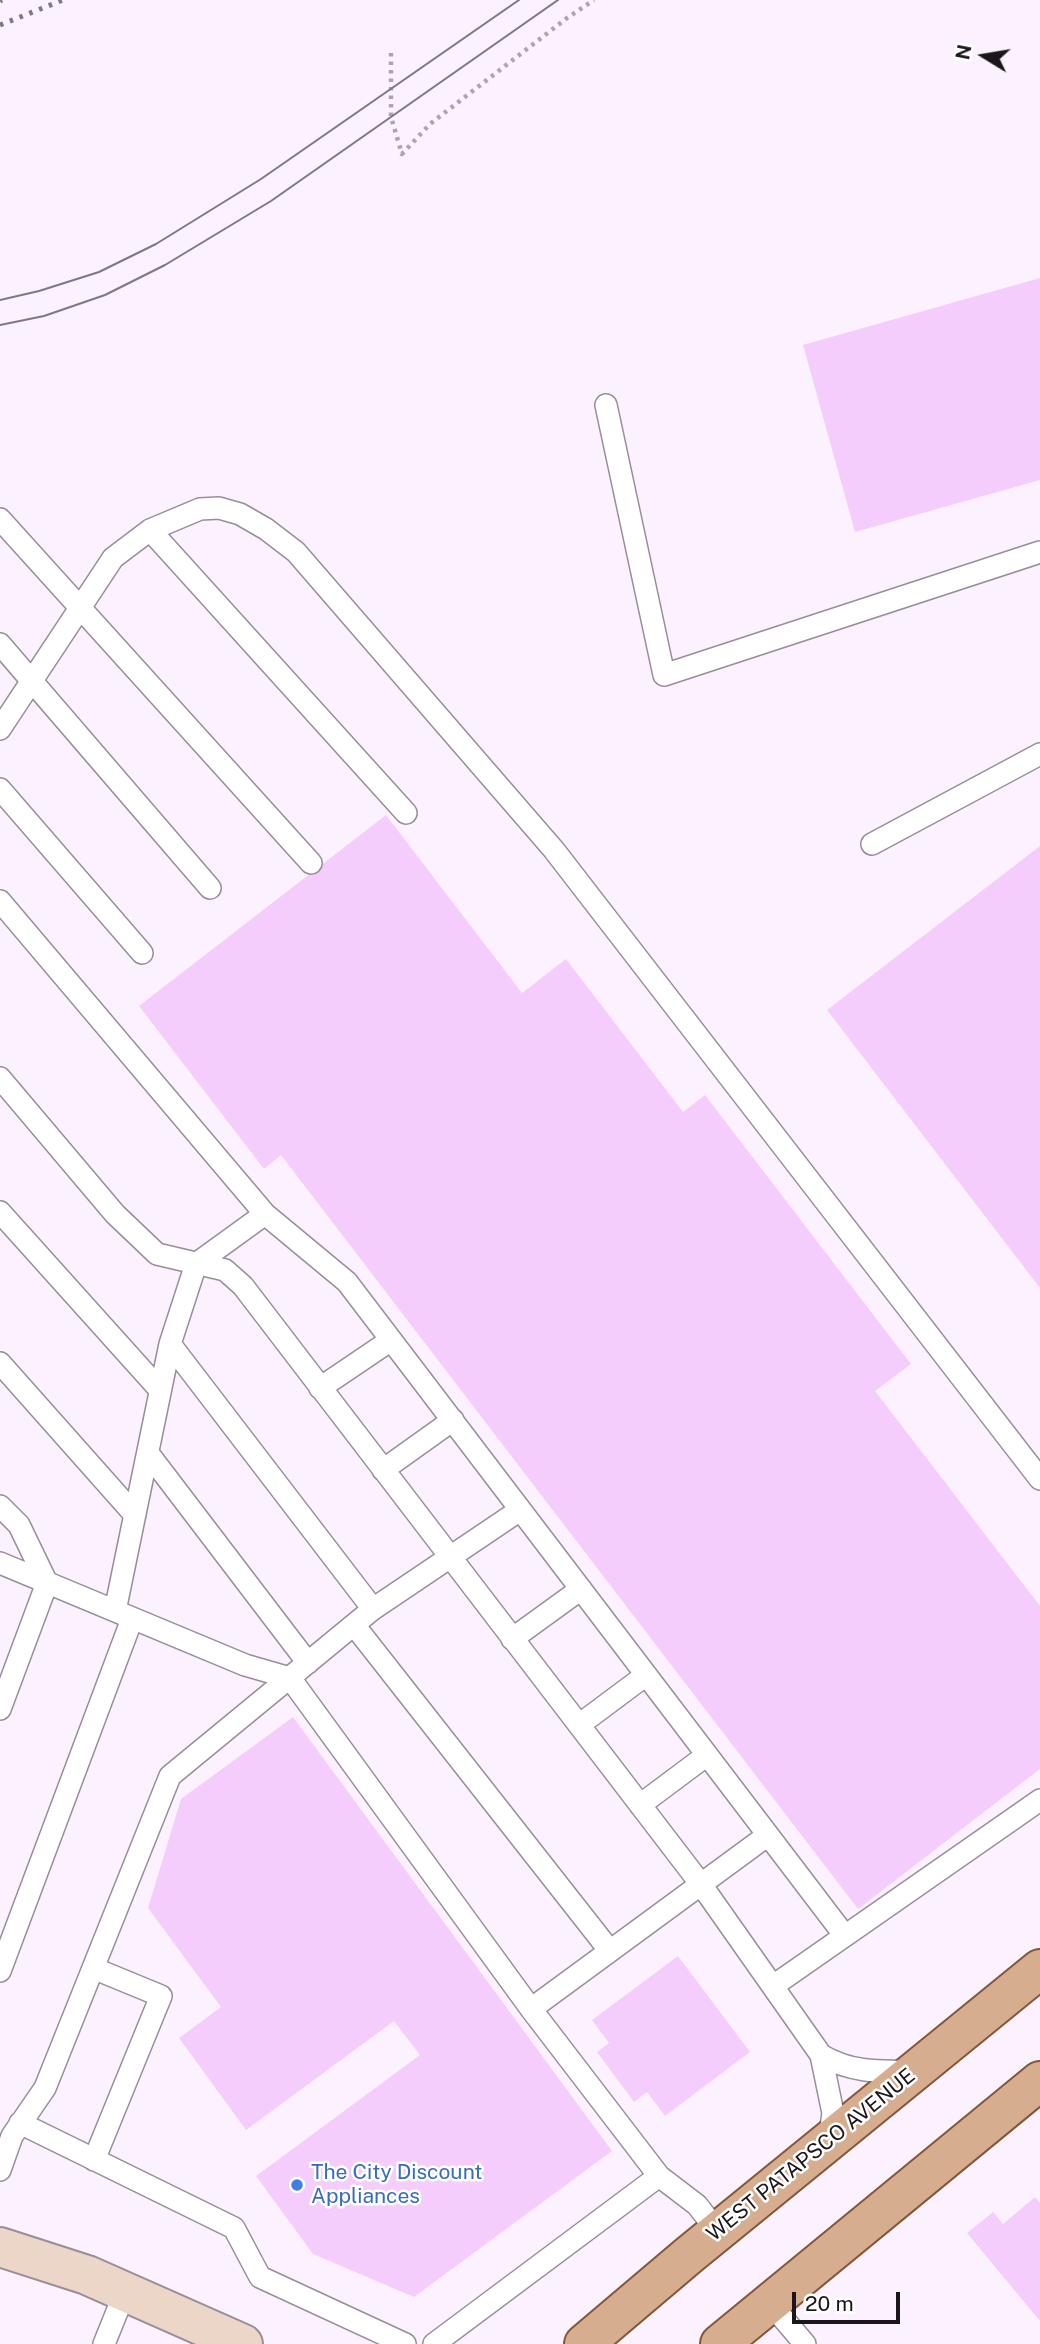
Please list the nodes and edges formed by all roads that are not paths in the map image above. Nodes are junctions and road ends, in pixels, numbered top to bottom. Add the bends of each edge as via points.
1 (606, 405) dead end
2 (0, 519) edge
3 (150, 530) junction
4 (1040, 552) edge
5 (80, 605) junction
6 (0, 644) edge
7 (32, 680) junction
8 (0, 729) edge
9 (1040, 754) edge
10 (0, 789) edge
11 (406, 813) dead end
12 (872, 844) dead end
13 (310, 863) dead end
14 (210, 888) dead end
15 (0, 901) edge
16 (142, 953) dead end
17 (0, 1078) edge
18 (0, 1212) edge
19 (265, 1213) junction
20 (196, 1264) junction
21 (391, 1340) junction
22 (170, 1344) junction
23 (0, 1363) edge
24 (320, 1388) junction
25 (160, 1390) junction
26 (453, 1420) junction
27 (148, 1453) junction
28 (383, 1470) junction
29 (1040, 1479) edge
30 (0, 1506) edge
31 (520, 1510) junction
32 (135, 1516) junction
33 (450, 1558) junction
34 (0, 1563) edge
35 (47, 1583) junction
36 (581, 1589) junction
37 (373, 1609) junction
38 (124, 1615) junction
39 (354, 1625) junction
40 (512, 1639) junction
41 (308, 1663) junction
42 (646, 1675) junction
43 (289, 1678) junction
44 (0, 1709) edge
45 (579, 1725) junction
46 (707, 1755) junction
47 (1040, 1800) edge
48 (640, 1805) junction
49 (768, 1835) junction
50 (701, 1883) junction
51 (845, 1937) junction
52 (610, 1951) junction
53 (93, 1968) junction
54 (1040, 1969) edge
55 (0, 1971) edge
56 (773, 1986) junction
57 (531, 2009) junction
58 (821, 2055) junction
59 (915, 2071) junction
60 (1040, 2081) edge
61 (11, 2130) edge
62 (829, 2141) junction
63 (94, 2160) junction
64 (0, 2169) edge
65 (659, 2176) junction
66 (718, 2232) junction
67 (0, 2247) edge
68 (125, 2292) junction
69 (770, 2303) junction
70 (104, 2344) edge
71 (243, 2344) edge
72 (405, 2344) edge
73 (434, 2344) edge
74 (584, 2344) edge
75 (720, 2344) edge
76 (805, 2344) edge

1 - 4 lane via 664,675
2 - 5 lane
3 - 5 lane via 113,558
3 - 11 lane
3 - 29 lane via 200,509 219,508 248,519 296,552 554,850
5 - 7 lane
5 - 13 lane
6 - 7 lane
7 - 8 lane
7 - 14 lane
9 - 12 lane
10 - 16 lane
15 - 19 lane
17 - 20 lane via 115,1214 157,1254
18 - 25 lane
19 - 20 lane
19 - 21 lane via 347,1282
20 - 22 lane
20 - 24 lane via 225,1270 243,1286
21 - 24 lane
21 - 26 lane
22 - 25 lane
22 - 37 lane
23 - 32 lane
24 - 28 lane
25 - 27 lane
26 - 28 lane
26 - 31 lane
27 - 32 lane
27 - 41 lane
28 - 33 lane
30 - 35 lane via 19,1525
31 - 33 lane
31 - 36 lane
32 - 38 lane
33 - 37 lane
33 - 40 lane
34 - 35 lane
35 - 38 lane
35 - 44 lane
36 - 40 lane
36 - 42 lane
37 - 39 lane
38 - 43 lane via 245,1665
38 - 55 lane
39 - 41 lane
39 - 52 lane
40 - 45 lane
41 - 43 lane
42 - 45 lane
42 - 46 lane
43 - 53 lane via 170,1776
43 - 57 lane
45 - 48 lane
46 - 48 lane
46 - 49 lane
47 - 51 lane
48 - 50 lane
49 - 50 lane
49 - 51 lane
50 - 52 lane
50 - 56 lane
51 - 56 lane
52 - 57 lane
53 - 61 lane via 45,2088
53 - 63 lane via 161,1996
54 - 59 main road, WEST PATAPSCO AVENUE
56 - 58 lane
57 - 65 lane
58 - 59 lane via 850,2069
58 - 62 lane via 833,2113
59 - 62 main road, WEST PATAPSCO AVENUE
60 - 69 main road
61 - 63 lane
61 - 64 lane
62 - 66 main road, WEST PATAPSCO AVENUE
63 - 72 lane via 234,2228 260,2277
65 - 66 lane via 697,2205
65 - 73 lane
66 - 74 main road, WEST PATAPSCO AVENUE
67 - 68 main road
68 - 70 lane
68 - 71 main road
69 - 75 main road
69 - 76 lane

